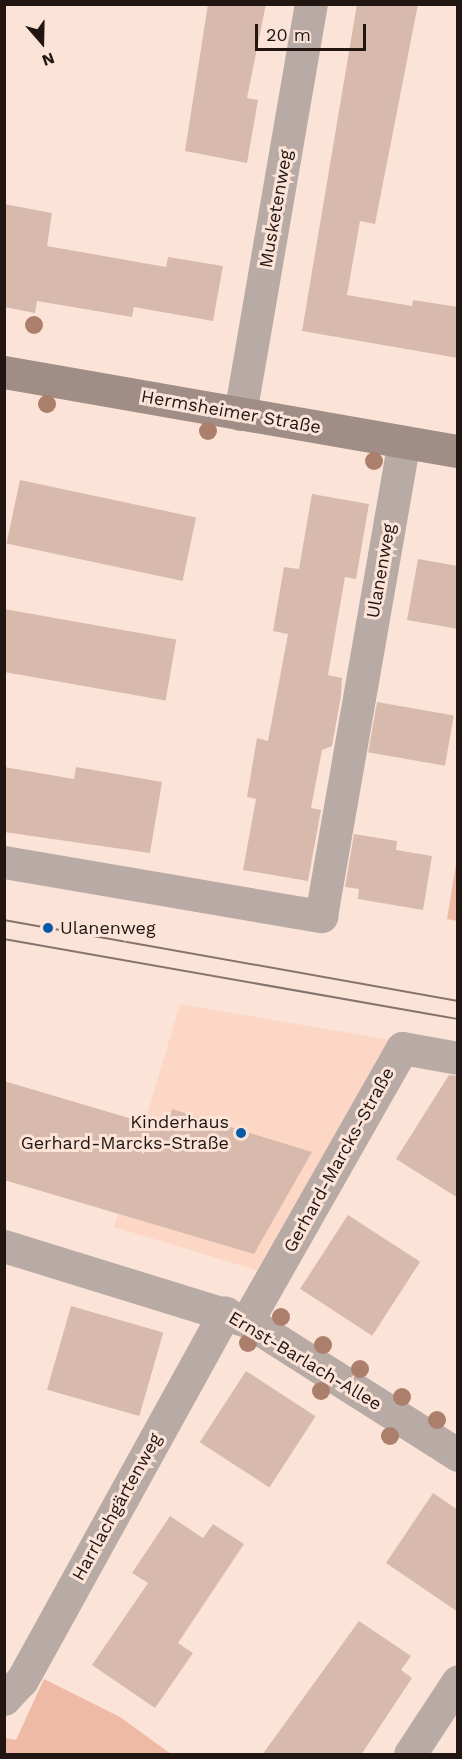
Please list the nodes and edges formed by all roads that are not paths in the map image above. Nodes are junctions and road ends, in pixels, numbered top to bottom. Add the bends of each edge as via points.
1 (311, 4) edge
2 (4, 372) edge
3 (240, 414) junction
4 (404, 441) junction
5 (458, 451) edge
6 (4, 862) edge
7 (458, 1058) edge
8 (4, 1246) edge
9 (236, 1317) junction
10 (458, 1455) edge
11 (458, 1681) edge
12 (4, 1699) edge
13 (410, 1755) edge

1 - 3 street, Musketenweg
2 - 3 street, Hermsheimer Straße
3 - 4 street, Hermsheimer Straße
4 - 5 street, Hermsheimer Straße
4 - 6 street, Ulanenweg via 321,916
7 - 9 street, Gerhard-Marcks-Straße via 402,1048
8 - 9 street, Ernst-Barlach-Allee
9 - 10 street, Ernst-Barlach-Allee
9 - 12 street, Harrlachgärtenweg via 22,1680
11 - 13 street

